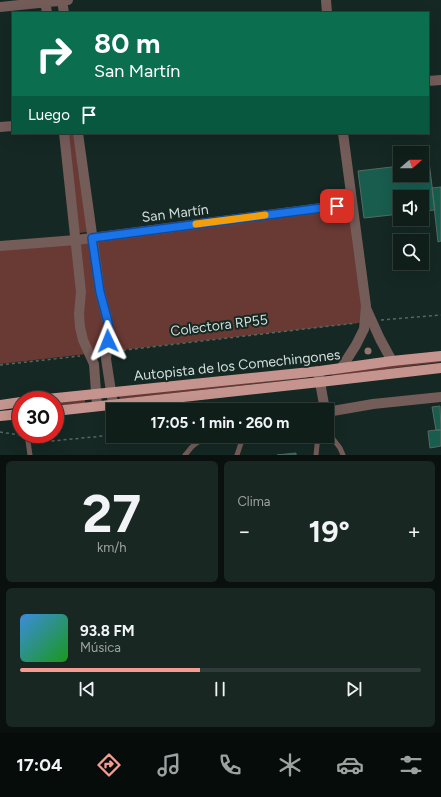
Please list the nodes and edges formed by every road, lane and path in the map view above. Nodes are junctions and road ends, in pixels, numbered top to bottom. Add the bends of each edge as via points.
1 (64, 0) edge
2 (326, 0) edge
3 (45, 1) edge
4 (0, 7) edge
5 (47, 12) edge
6 (64, 12) edge
7 (327, 12) edge
8 (441, 80) edge
9 (429, 81) edge
10 (12, 126) edge
11 (0, 127) edge
12 (64, 134) edge
13 (78, 134) edge
14 (343, 134) edge
15 (352, 204) junction
16 (92, 238) junction
17 (76, 240) junction
18 (0, 246) edge
19 (366, 306) junction
20 (441, 315) edge
21 (381, 320) dead end
22 (358, 323) dead end
23 (111, 352) dead end
24 (81, 355) dead end
25 (441, 356) edge
26 (392, 361) junction
27 (0, 364) edge
28 (342, 367) junction
29 (441, 368) edge
30 (318, 371) junction
31 (320, 382) junction
32 (112, 392) junction
33 (96, 394) junction
34 (64, 397) edge
35 (441, 397) edge
36 (12, 403) edge
37 (113, 403) edge
38 (122, 403) edge
39 (324, 403) edge
40 (0, 404) edge
41 (106, 405) edge
42 (97, 406) junction
43 (64, 410) edge
44 (334, 411) edge
45 (12, 415) edge
46 (0, 416) edge
47 (0, 432) edge
48 (12, 434) edge
49 (106, 436) edge
50 (64, 440) edge
51 (334, 440) edge
52 (28, 443) edge
53 (196, 443) edge
54 (241, 443) edge
55 (317, 443) edge
56 (30, 455) edge
57 (185, 455) edge
58 (237, 455) edge
59 (316, 455) edge
60 (343, 455) edge

1 - 3 street
1 - 6 street
2 - 7 street
3 - 4 street
3 - 5 street
8 - 9 street
10 - 11 street
12 - 17 street
13 - 16 street
14 - 15 street
15 - 16 street, San Martín
15 - 19 street
16 - 17 street, San Martín
16 - 32 street via 100,292 108,322 106,359
17 - 18 street, San Martín
17 - 33 street via 81,292 80,327 94,364
19 - 26 street
19 - 28 street via 364,329
20 - 21 path
22 - 23 path, Colectora RP55
24 - 27 path
25 - 26 main road, Autopista de los Comechingones
26 - 28 main road, Autopista de los Comechingones
28 - 30 main road, Autopista de los Comechingones
29 - 31 main road, Autopista de los Comechingones
30 - 31 street
30 - 32 main road, Autopista de los Comechingones
31 - 38 main road, Autopista de los Comechingones
31 - 39 street
32 - 33 main road, Autopista de los Comechingones
32 - 37 street
33 - 34 main road, Autopista de los Comechingones
33 - 42 street
35 - 44 street
36 - 40 main road
41 - 42 main road, Autopista de los Comechingones
42 - 43 main road, Autopista de los Comechingones
45 - 46 main road
47 - 48 path
49 - 50 path
51 - 60 lane
52 - 56 lane
53 - 57 lane
54 - 58 lane
55 - 59 lane

